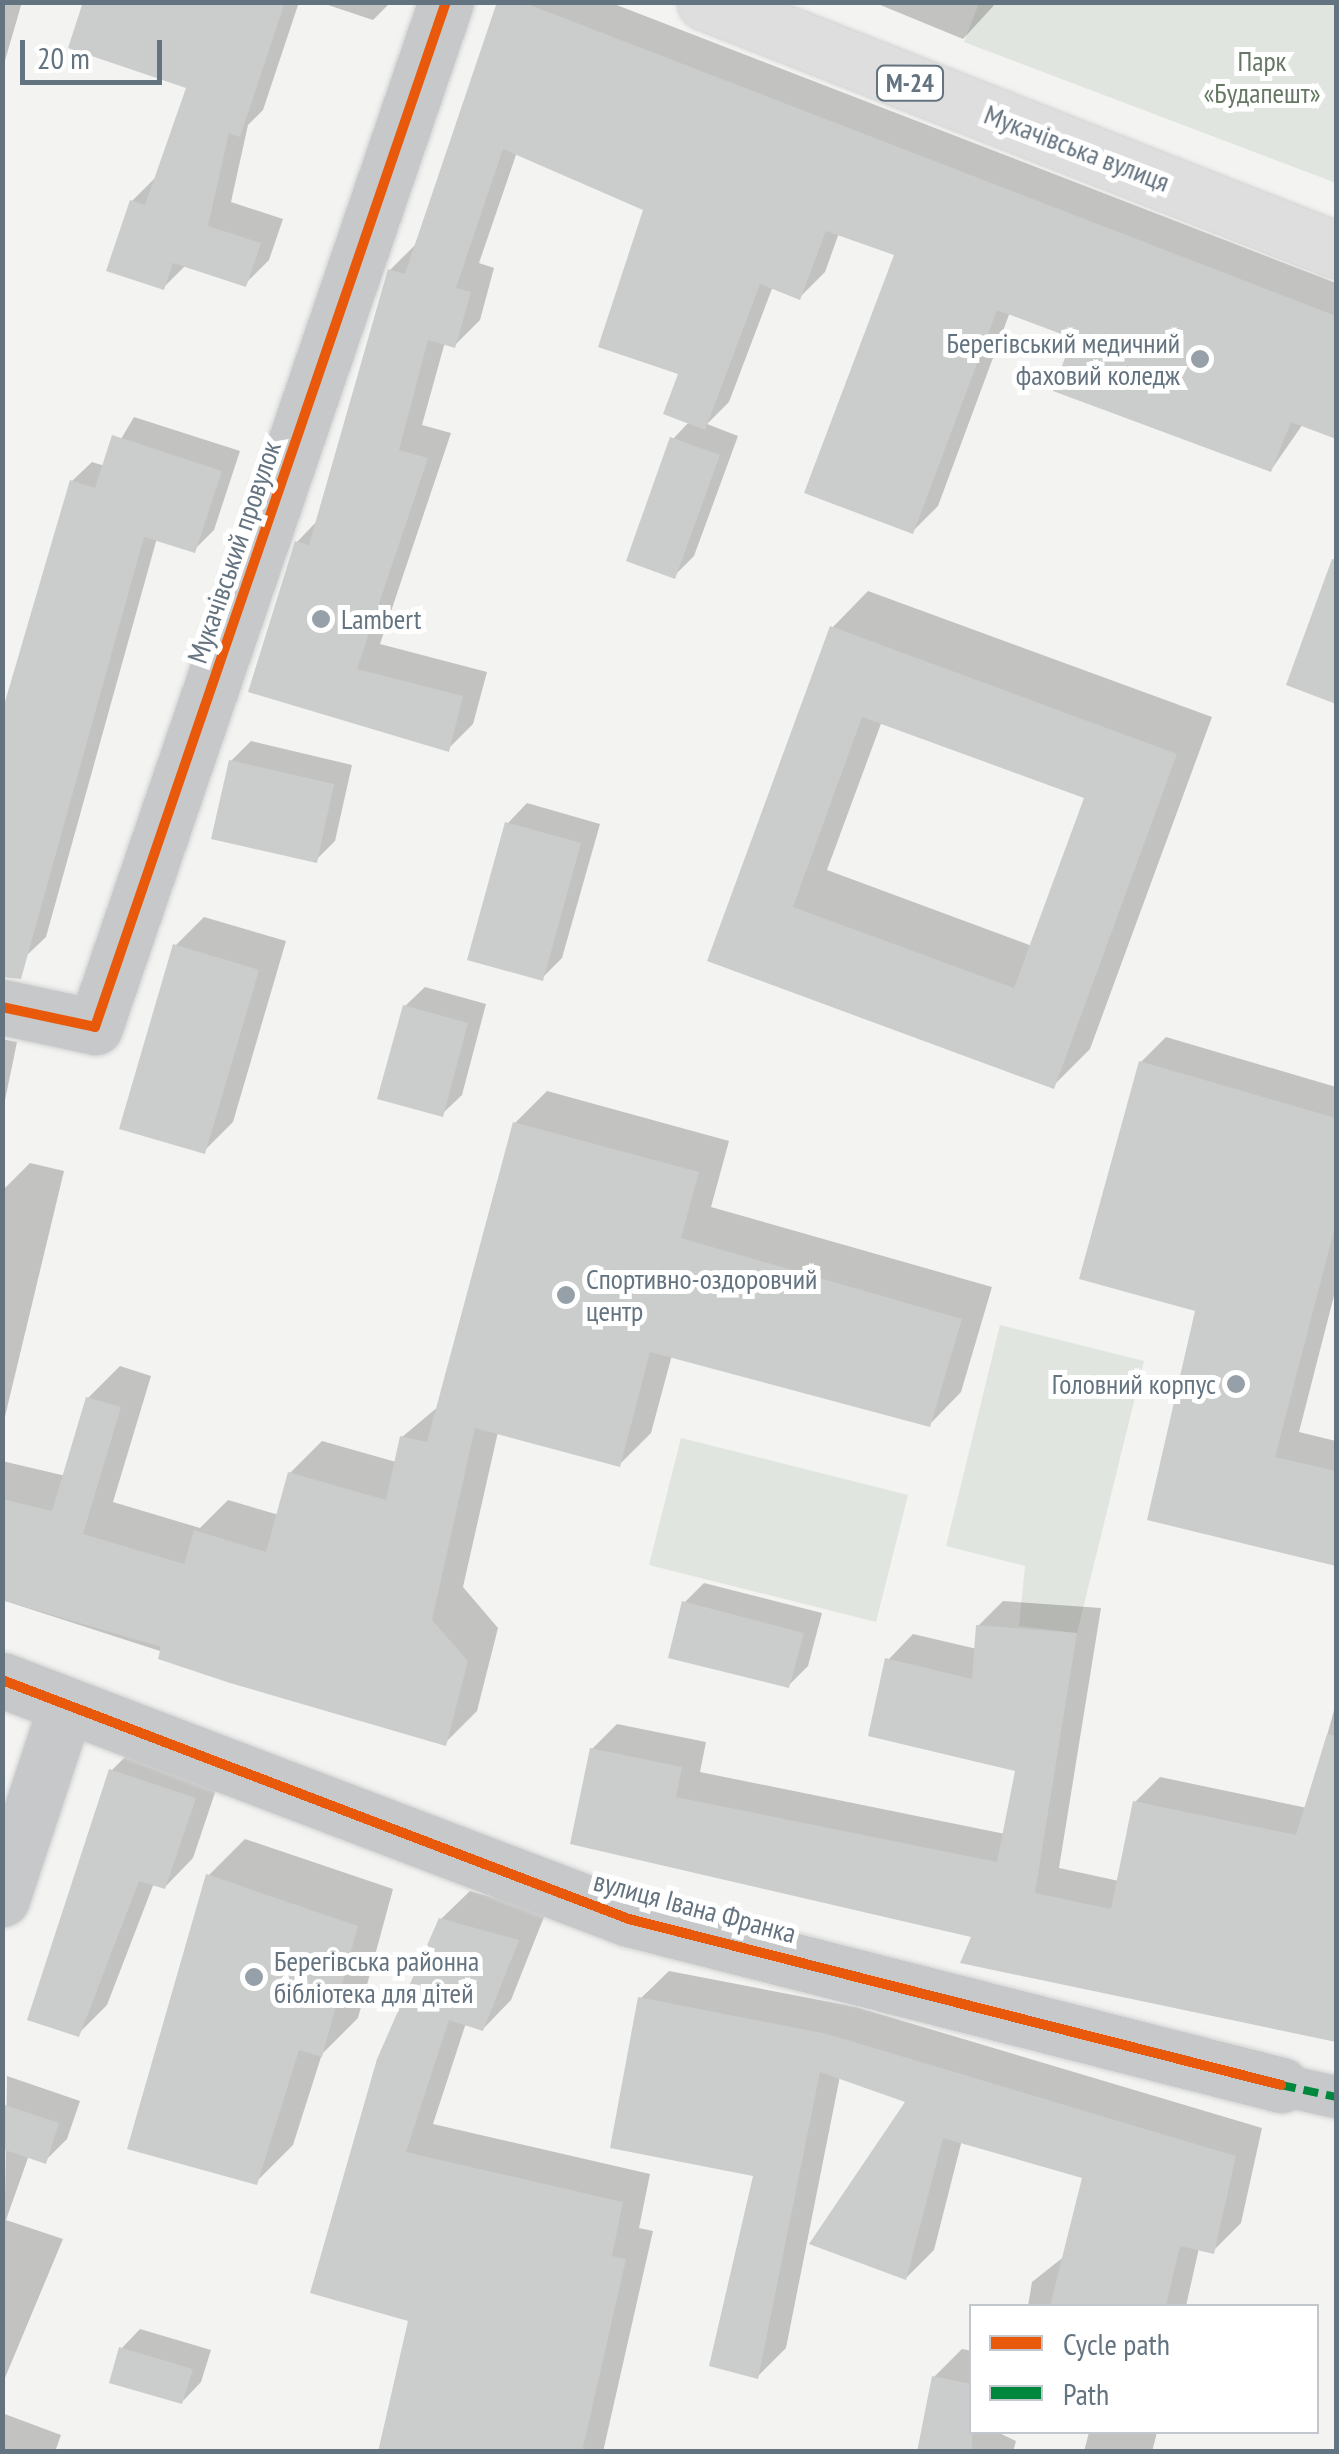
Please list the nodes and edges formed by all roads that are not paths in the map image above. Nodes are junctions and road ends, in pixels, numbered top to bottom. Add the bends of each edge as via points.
1 (446, 2) edge
2 (705, 2) edge
3 (1336, 250) edge
4 (2, 1007) edge
5 (2, 1680) edge
6 (66, 1706) junction
7 (2, 1899) edge
8 (1281, 2085) joint
9 (1336, 2097) edge

1 - 4 street, Мукачівський провулок via 95,1027
2 - 3 highway, Мукачівська вулиця / М-24
5 - 6 street, вулиця Івана Франка
6 - 7 street
6 - 8 street, вулиця Івана Франка via 629,1918
8 - 9 street, вулиця Івана Франка

